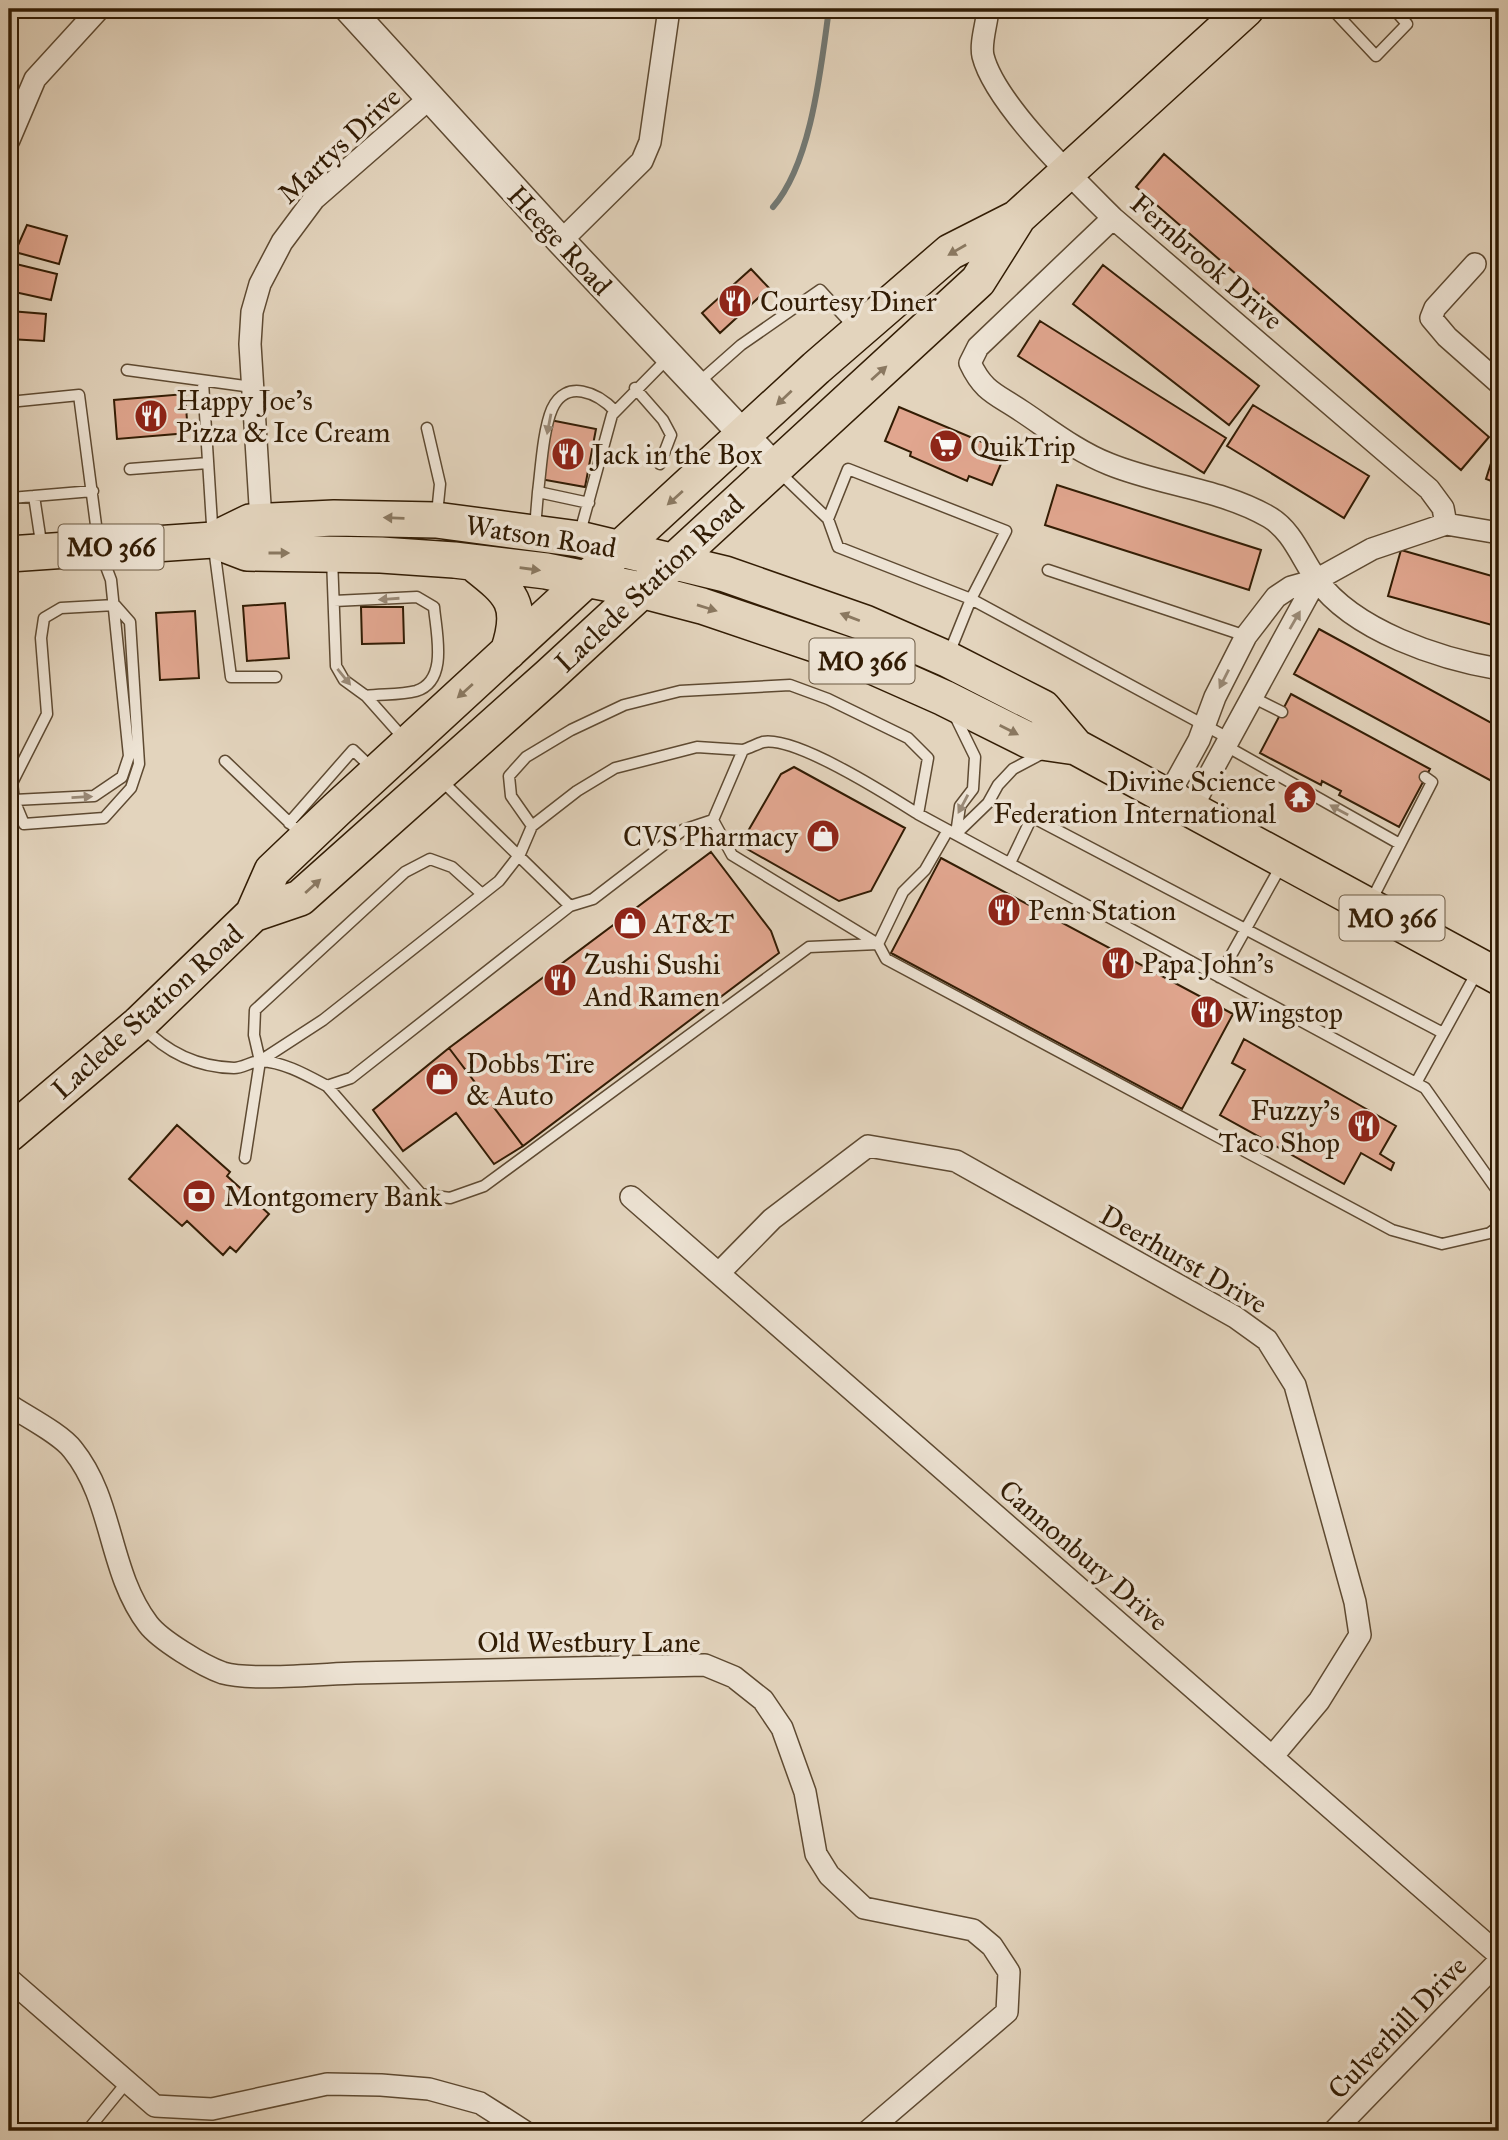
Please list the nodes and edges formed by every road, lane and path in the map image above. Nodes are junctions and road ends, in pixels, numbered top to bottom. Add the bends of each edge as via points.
1 (100, 9) edge
2 (349, 9) edge
3 (669, 9) edge
4 (989, 9) edge
5 (1246, 9) edge
6 (1332, 9) edge
7 (1394, 9) edge
8 (431, 97) junction
9 (9, 140) edge
10 (1068, 173) junction
11 (1017, 218) junction
12 (1113, 218) junction
13 (561, 242) junction
14 (1475, 264) dead end
15 (858, 332) junction
16 (669, 357) junction
17 (127, 370) dead end
18 (202, 382) junction
19 (1499, 383) edge
20 (696, 385) junction
21 (252, 387) junction
22 (635, 388) junction
23 (9, 401) edge
24 (615, 411) junction
25 (427, 428) dead end
26 (743, 435) junction
27 (208, 463) junction
28 (660, 464) dead end
29 (775, 468) junction
30 (130, 469) dead end
31 (9, 480) edge
32 (93, 491) junction
33 (538, 492) junction
34 (34, 496) junction
35 (589, 503) junction
36 (828, 519) junction
37 (436, 520) junction
38 (261, 521) junction
39 (1446, 524) junction
40 (535, 531) junction
41 (1499, 533) edge
42 (579, 539) junction
43 (213, 540) junction
44 (99, 548) junction
45 (621, 548) junction
46 (26, 553) edge
47 (332, 553) junction
48 (675, 560) junction
49 (472, 562) junction
50 (1048, 570) dead end
51 (587, 579) junction
52 (1317, 580) junction
53 (641, 590) junction
54 (971, 599) junction
55 (334, 601) junction
56 (115, 606) junction
57 (1246, 636) junction
58 (508, 652) junction
59 (947, 659) junction
60 (1499, 669) edge
61 (276, 677) dead end
62 (366, 696) junction
63 (1252, 697) junction
64 (944, 698) junction
65 (1282, 712) dead end
66 (1205, 725) junction
67 (408, 743) junction
68 (1228, 743) junction
69 (1069, 746) junction
70 (743, 750) junction
71 (225, 761) dead end
72 (437, 776) junction
73 (1425, 778) dead end
74 (14, 800) junction
75 (1180, 802) junction
76 (918, 814) junction
77 (713, 820) junction
78 (532, 826) junction
79 (297, 831) junction
80 (952, 832) junction
81 (1398, 843) junction
82 (520, 854) junction
83 (1285, 859) junction
84 (1010, 863) junction
85 (482, 894) junction
86 (1369, 905) junction
87 (570, 906) junction
88 (253, 914) junction
89 (1246, 929) junction
90 (878, 944) junction
91 (1490, 972) edge
92 (1219, 977) junction
93 (139, 1024) junction
94 (1443, 1033) junction
95 (260, 1061) junction
96 (1416, 1083) junction
97 (327, 1086) junction
98 (9, 1134) edge
99 (245, 1158) dead end
100 (1499, 1193) edge
101 (631, 1196) dead end
102 (1499, 1226) edge
103 (719, 1273) junction
104 (9, 1405) edge
105 (1272, 1757) junction
106 (1499, 1955) edge
107 (1499, 1961) edge
108 (11, 1984) edge
109 (127, 2082) junction
110 (87, 2131) edge
111 (524, 2131) edge
112 (867, 2131) edge
113 (1334, 2131) edge

1 - 9 street via 35,79
2 - 8 street, Heege Road
3 - 13 street via 650,142 642,161
4 - 10 street, Fernbrook Drive via 982,54 995,88
5 - 10 main road, Laclede Station Road
6 - 7 lane via 1376,55 1407,24
8 - 13 street, Heege Road
8 - 21 street, Martys Drive via 314,200 282,242 260,284 252,312
10 - 11 main road, Laclede Station Road
10 - 12 street, Fernbrook Drive
11 -> 15 main road, Laclede Station Road via 950,253
29 -> 11 main road, Laclede Station Road via 978,281
12 - 39 street, Fernbrook Drive via 1429,489 1443,508
12 - 52 street via 978,347 970,363 981,385 1108,464 1271,518 1289,536
13 - 16 street, Heege Road
14 - 19 street via 1431,318
15 - 20 lane via 820,290 741,345
15 -> 26 main road, Laclede Station Road
16 - 20 street, Heege Road
16 - 22 lane
17 - 18 lane
18 - 21 lane
18 - 27 lane
20 - 26 street, Heege Road
21 - 38 street, Martys Drive
22 - 24 lane
22 - 28 lane via 671,435
23 - 32 lane via 79,395
24 -> 33 lane via 591,391 562,397 552,410
24 - 35 lane
25 - 37 lane via 440,484
26 - 29 street, Heege Road
26 -> 45 main road, Laclede Station Road
27 - 30 lane
27 - 43 lane
29 - 36 lane
29 - 48 main road, Laclede Station Road
31 - 34 lane via 11,498
32 - 34 lane
32 - 44 lane
33 - 35 lane
33 - 40 lane
34 - 46 lane
35 - 42 lane
36 - 54 lane via 838,547
36 - 54 lane via 848,469 1006,531
37 -> 38 main road, Watson Road / MO 366 via 345,517
37 - 40 main road, Watson Road / MO 366
38 - 43 main road, Watson Road / MO 366
39 - 41 street
39 - 52 street via 1372,549
40 - 42 main road, Watson Road / MO 366
42 - 45 main road, Watson Road / MO 366
43 - 44 main road, Watson Road / MO 366
43 -> 47 main road, Watson Road / MO 366 via 247,553
43 - 61 lane via 231,677
44 - 46 main road, Watson Road / MO 366
44 - 56 lane
45 - 48 main road, Watson Road / MO 366
45 - 51 main road, Laclede Station Road
47 - 49 main road, Watson Road / MO 366
47 - 55 lane
48 - 53 main road, Laclede Station Road
59 -> 48 main road, Watson Road / MO 366 via 817,605
49 -> 51 main road, Watson Road / MO 366
49 - 58 main road via 513,600 516,629
50 - 57 lane
51 - 53 main road, Watson Road / MO 366
51 - 58 main road, Laclede Station Road
52 - 57 street via 1276,597
52 - 60 street via 1350,614 1458,660
63 -> 52 street
53 -> 64 main road, Watson Road / MO 366 via 811,642
53 - 72 main road, Laclede Station Road
54 - 59 lane
54 - 66 lane
55 -> 62 lane via 336,666 344,680
62 -> 55 lane via 417,691 432,678 438,665 434,607 417,597
56 - 74 lane via 61,608 44,618 41,638 47,714 12,783
74 -> 56 lane via 94,796 122,778 129,756
56 - 74 lane via 130,622 139,764 131,788 104,818 24,824
57 -> 66 street
58 -> 67 main road, Laclede Station Road
59 - 69 main road, Watson Road / MO 366 via 1043,708
62 - 67 lane
63 - 65 lane
63 - 68 street
64 -> 69 main road, Watson Road / MO 366 via 1028,740
64 -> 80 lane via 975,757 973,789 960,806
66 - 68 lane
66 - 75 street
67 - 79 main road, Laclede Station Road
68 - 75 street
81 -> 68 lane
69 - 75 main road, Watson Road / MO 366
69 - 80 lane via 1013,769 988,803
70 - 76 lane via 765,742 800,749
70 - 77 lane
70 - 78 lane via 697,747 615,768
71 - 79 lane
72 - 82 lane
88 -> 72 main road, Laclede Station Road via 300,898
73 - 81 lane via 1432,782
75 - 83 main road, Watson Road / MO 366
76 - 78 lane via 928,758 908,738 790,685 680,691 624,705 571,730 526,757 509,776 511,796
76 - 80 lane
77 - 87 lane via 683,830 593,899
77 - 90 lane via 732,855
78 - 82 lane
79 - 88 main road, Laclede Station Road
80 - 84 lane
80 - 90 lane via 903,892
81 - 86 lane
82 - 85 lane
82 - 87 lane
83 - 86 main road, Watson Road / MO 366
83 - 89 lane
84 - 89 lane via 1032,817
84 - 92 lane
85 - 95 lane via 323,1020
85 - 95 lane via 453,867 430,859 405,872 255,1010
86 - 91 main road, Watson Road / MO 366
87 - 97 lane via 351,1078
88 - 93 main road, Laclede Station Road
89 - 92 lane
89 - 94 lane
90 - 97 lane via 809,947 484,1186 450,1198 421,1194
90 - 102 lane via 886,959 1392,1230 1441,1244 1490,1233
91 - 94 lane
92 - 96 lane
93 - 95 lane via 163,1048 202,1063 236,1068
93 - 98 main road, Laclede Station Road
94 - 96 lane
95 - 97 lane via 300,1072
95 - 99 lane
96 - 100 lane via 1425,1088
101 - 103 street, Cannonbury Drive
103 - 105 street, Cannonbury Drive
103 - 105 street, Deerhurst Drive via 772,1219 868,1146 956,1161 1235,1317 1268,1340 1295,1385 1360,1635 1319,1701
104 - 112 street, Old Westbury Lane via 71,1447 84,1465 101,1499 123,1578 149,1626 182,1653 223,1673 705,1665 734,1677 763,1700 782,1728 805,1792 816,1854 829,1875 864,1908 973,1930 992,1946 1009,1972 1007,2012
105 - 106 street, Cannonbury Drive
107 - 113 street, Culverhill Drive
108 - 109 street
109 - 110 lane
109 - 111 street via 155,2106 212,2109 327,2084 429,2090 480,2103

